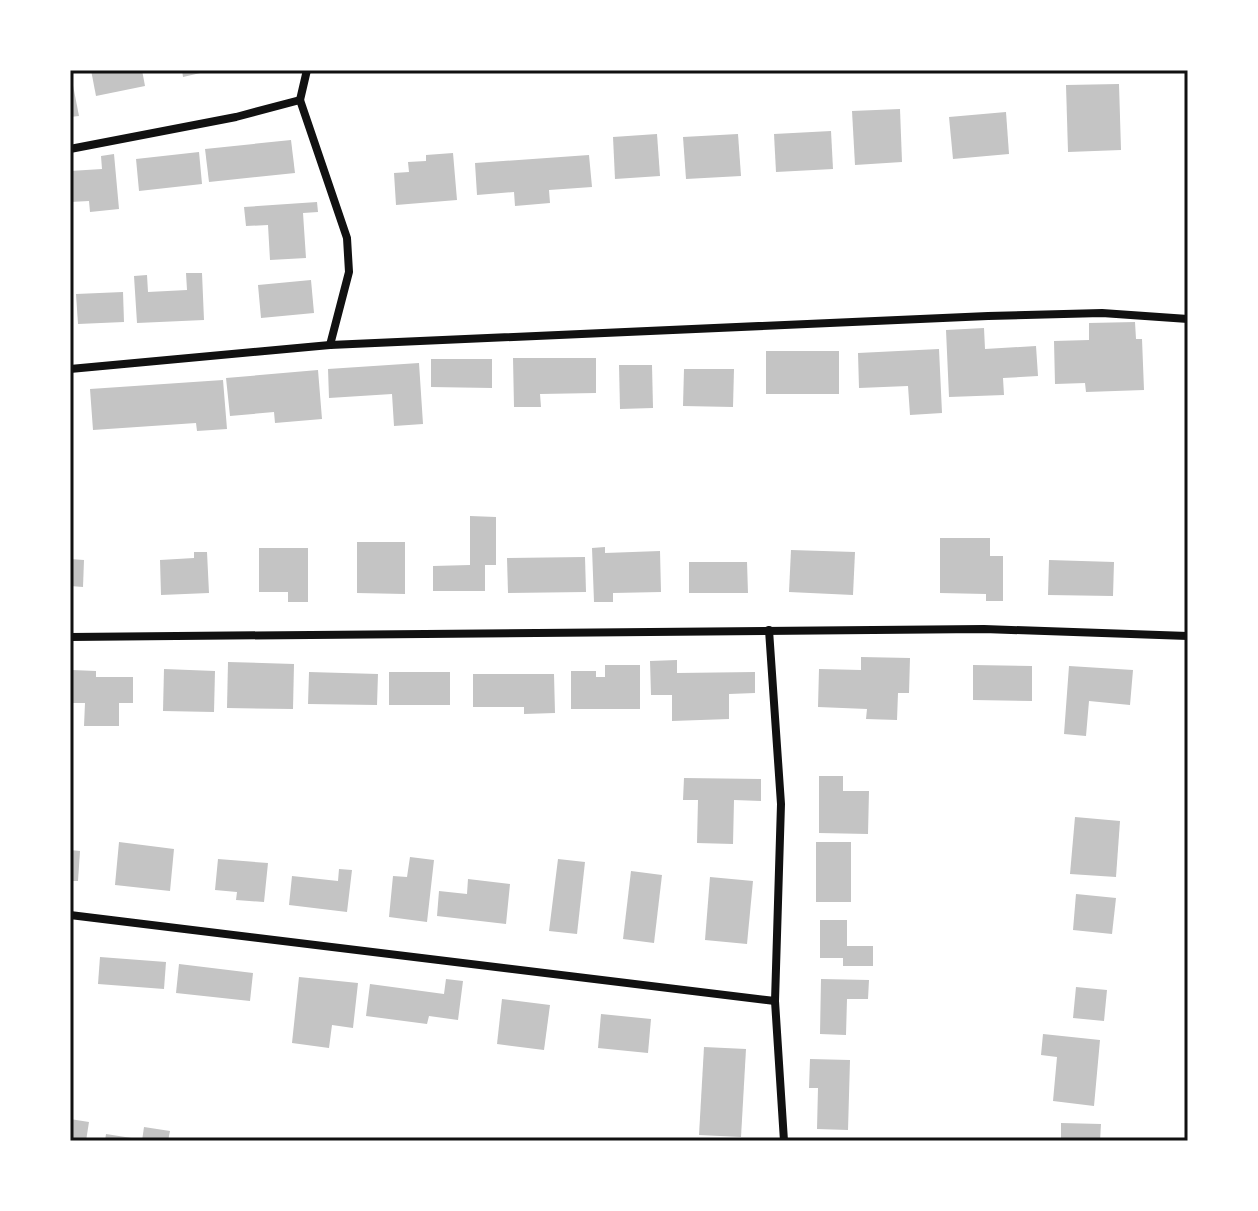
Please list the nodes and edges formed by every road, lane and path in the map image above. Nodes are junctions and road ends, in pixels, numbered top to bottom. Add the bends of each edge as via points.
1 (307, 70) edge
2 (300, 100) junction
3 (70, 149) edge
4 (1188, 319) edge
5 (330, 345) junction
6 (70, 369) edge
7 (769, 630) junction
8 (1188, 636) edge
9 (70, 637) edge
10 (70, 915) edge
11 (775, 1001) junction
12 (784, 1141) edge

1 - 2 street
2 - 3 street
2 - 5 street via 347,238 349,272
4 - 5 street via 1102,313 988,316
5 - 6 street
7 - 8 street via 1012,629
7 - 9 street
7 - 11 street via 781,804
10 - 11 street
11 - 12 street

